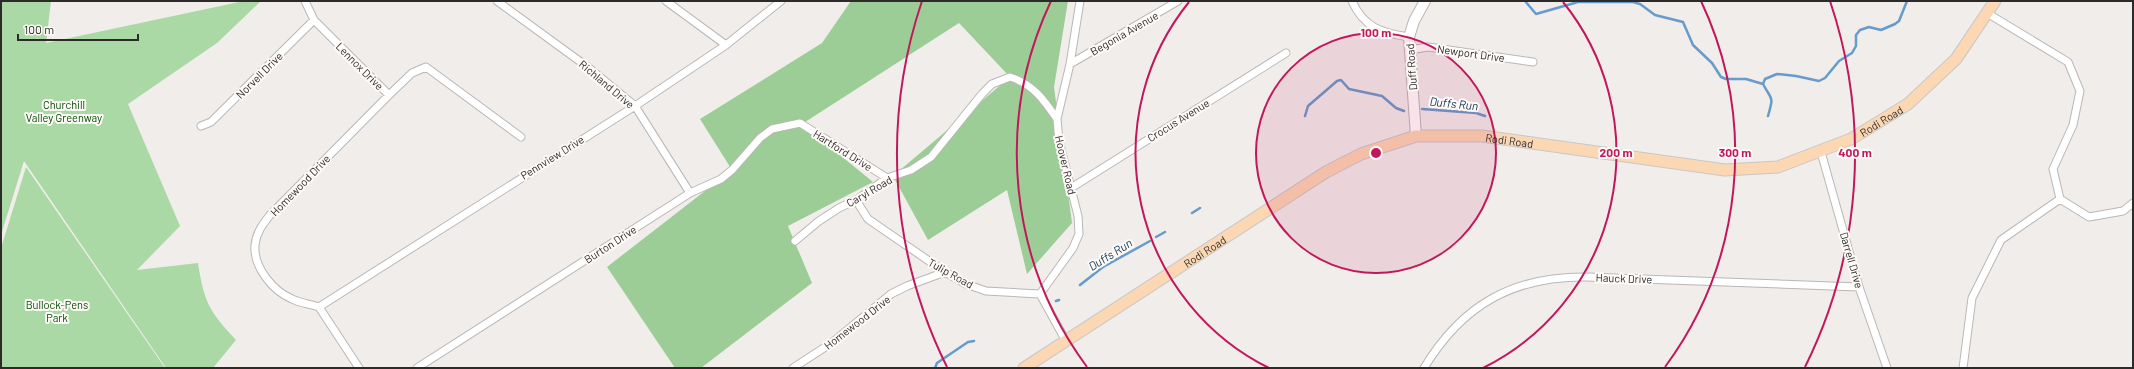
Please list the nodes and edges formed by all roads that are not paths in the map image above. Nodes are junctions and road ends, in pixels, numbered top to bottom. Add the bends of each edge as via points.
1 (305, 1) edge
2 (498, 1) edge
3 (666, 1) edge
4 (781, 1) edge
5 (1080, 1) edge
6 (1178, 1) edge
7 (1352, 1) edge
8 (1425, 1) edge
9 (1995, 1) edge
10 (1988, 13) junction
11 (314, 20) junction
12 (1409, 37) junction
13 (726, 45) junction
14 (1410, 50) junction
15 (1286, 53) dead end
16 (1533, 62) dead end
17 (1070, 64) junction
18 (389, 95) junction
19 (635, 106) junction
20 (1057, 119) junction
21 (800, 123) joint
22 (201, 126) dead end
23 (1416, 136) junction
24 (521, 137) dead end
25 (1821, 152) junction
26 (887, 178) junction
27 (1071, 188) junction
28 (690, 193) junction
29 (858, 199) junction
30 (2060, 199) junction
31 (2133, 203) edge
32 (795, 241) dead end
33 (945, 272) junction
34 (1859, 287) junction
35 (1040, 294) junction
36 (319, 307) junction
37 (1066, 341) junction
38 (359, 368) edge
39 (417, 368) edge
40 (793, 368) edge
41 (1024, 368) edge
42 (1424, 368) edge
43 (1886, 368) edge
44 (1963, 368) edge

1 - 11 street, Lennox Drive
2 - 19 street, Richland Drive via 589,68
3 - 13 street
4 - 13 street, Pennview Drive
5 - 17 street, Hoover Road
6 - 17 street, Begonia Avenue
7 - 12 street via 1360,16 1370,26
8 - 12 street, Duff Road via 1414,20
9 - 10 main road, Rodi Road
10 - 25 main road, Rodi Road via 1956,59 1908,104 1851,139
10 - 30 street via 2068,62 2080,91 2073,124 2053,168
11 - 18 street, Lennox Drive
11 - 22 street, Norvell Drive via 211,122
12 - 14 street, Duff Road
13 - 19 street, Pennview Drive
14 - 16 street, Newport Drive via 1428,47
14 - 23 street, Duff Road
15 - 27 street, Crocus Avenue
17 - 20 street, Hoover Road
18 - 24 street, Lennox Drive via 412,73 426,67
18 - 36 street, Homewood Drive via 270,214 258,232 255,246 260,267 272,286 291,299
19 - 28 street, Richland Drive
19 - 36 street, Pennview Drive
20 - 26 street, Caryl Road via 1038,92 1020,80 1010,77 992,84 982,94 931,157 911,170
20 - 27 street, Hoover Road via 1059,141
21 - 26 street, Hartford Drive
21 - 28 street, Burton Drive via 772,129 721,179
23 - 25 main road, Rodi Road via 1482,136 1725,170 1778,167
23 - 37 main road, Rodi Road via 1361,154 1326,172
25 - 34 street, Darrell Drive
26 - 29 street, Caryl Road
27 - 35 street, Hoover Road via 1078,216 1079,234
28 - 39 street, Burton Drive
29 - 32 street, Caryl Road via 818,221
29 - 33 street, Tulip Road via 868,219
30 - 31 street via 2089,218 2124,211
30 - 44 street via 2001,240 1972,298
33 - 35 street, Tulip Road via 966,284 986,290
33 - 40 street, Homewood Drive via 891,294 833,342
34 - 42 street, Hauck Drive via 1587,277 1550,279 1510,289 1476,308 1442,341
34 - 43 street, Darrell Drive
35 - 37 street
36 - 38 street
37 - 41 main road, Rodi Road

